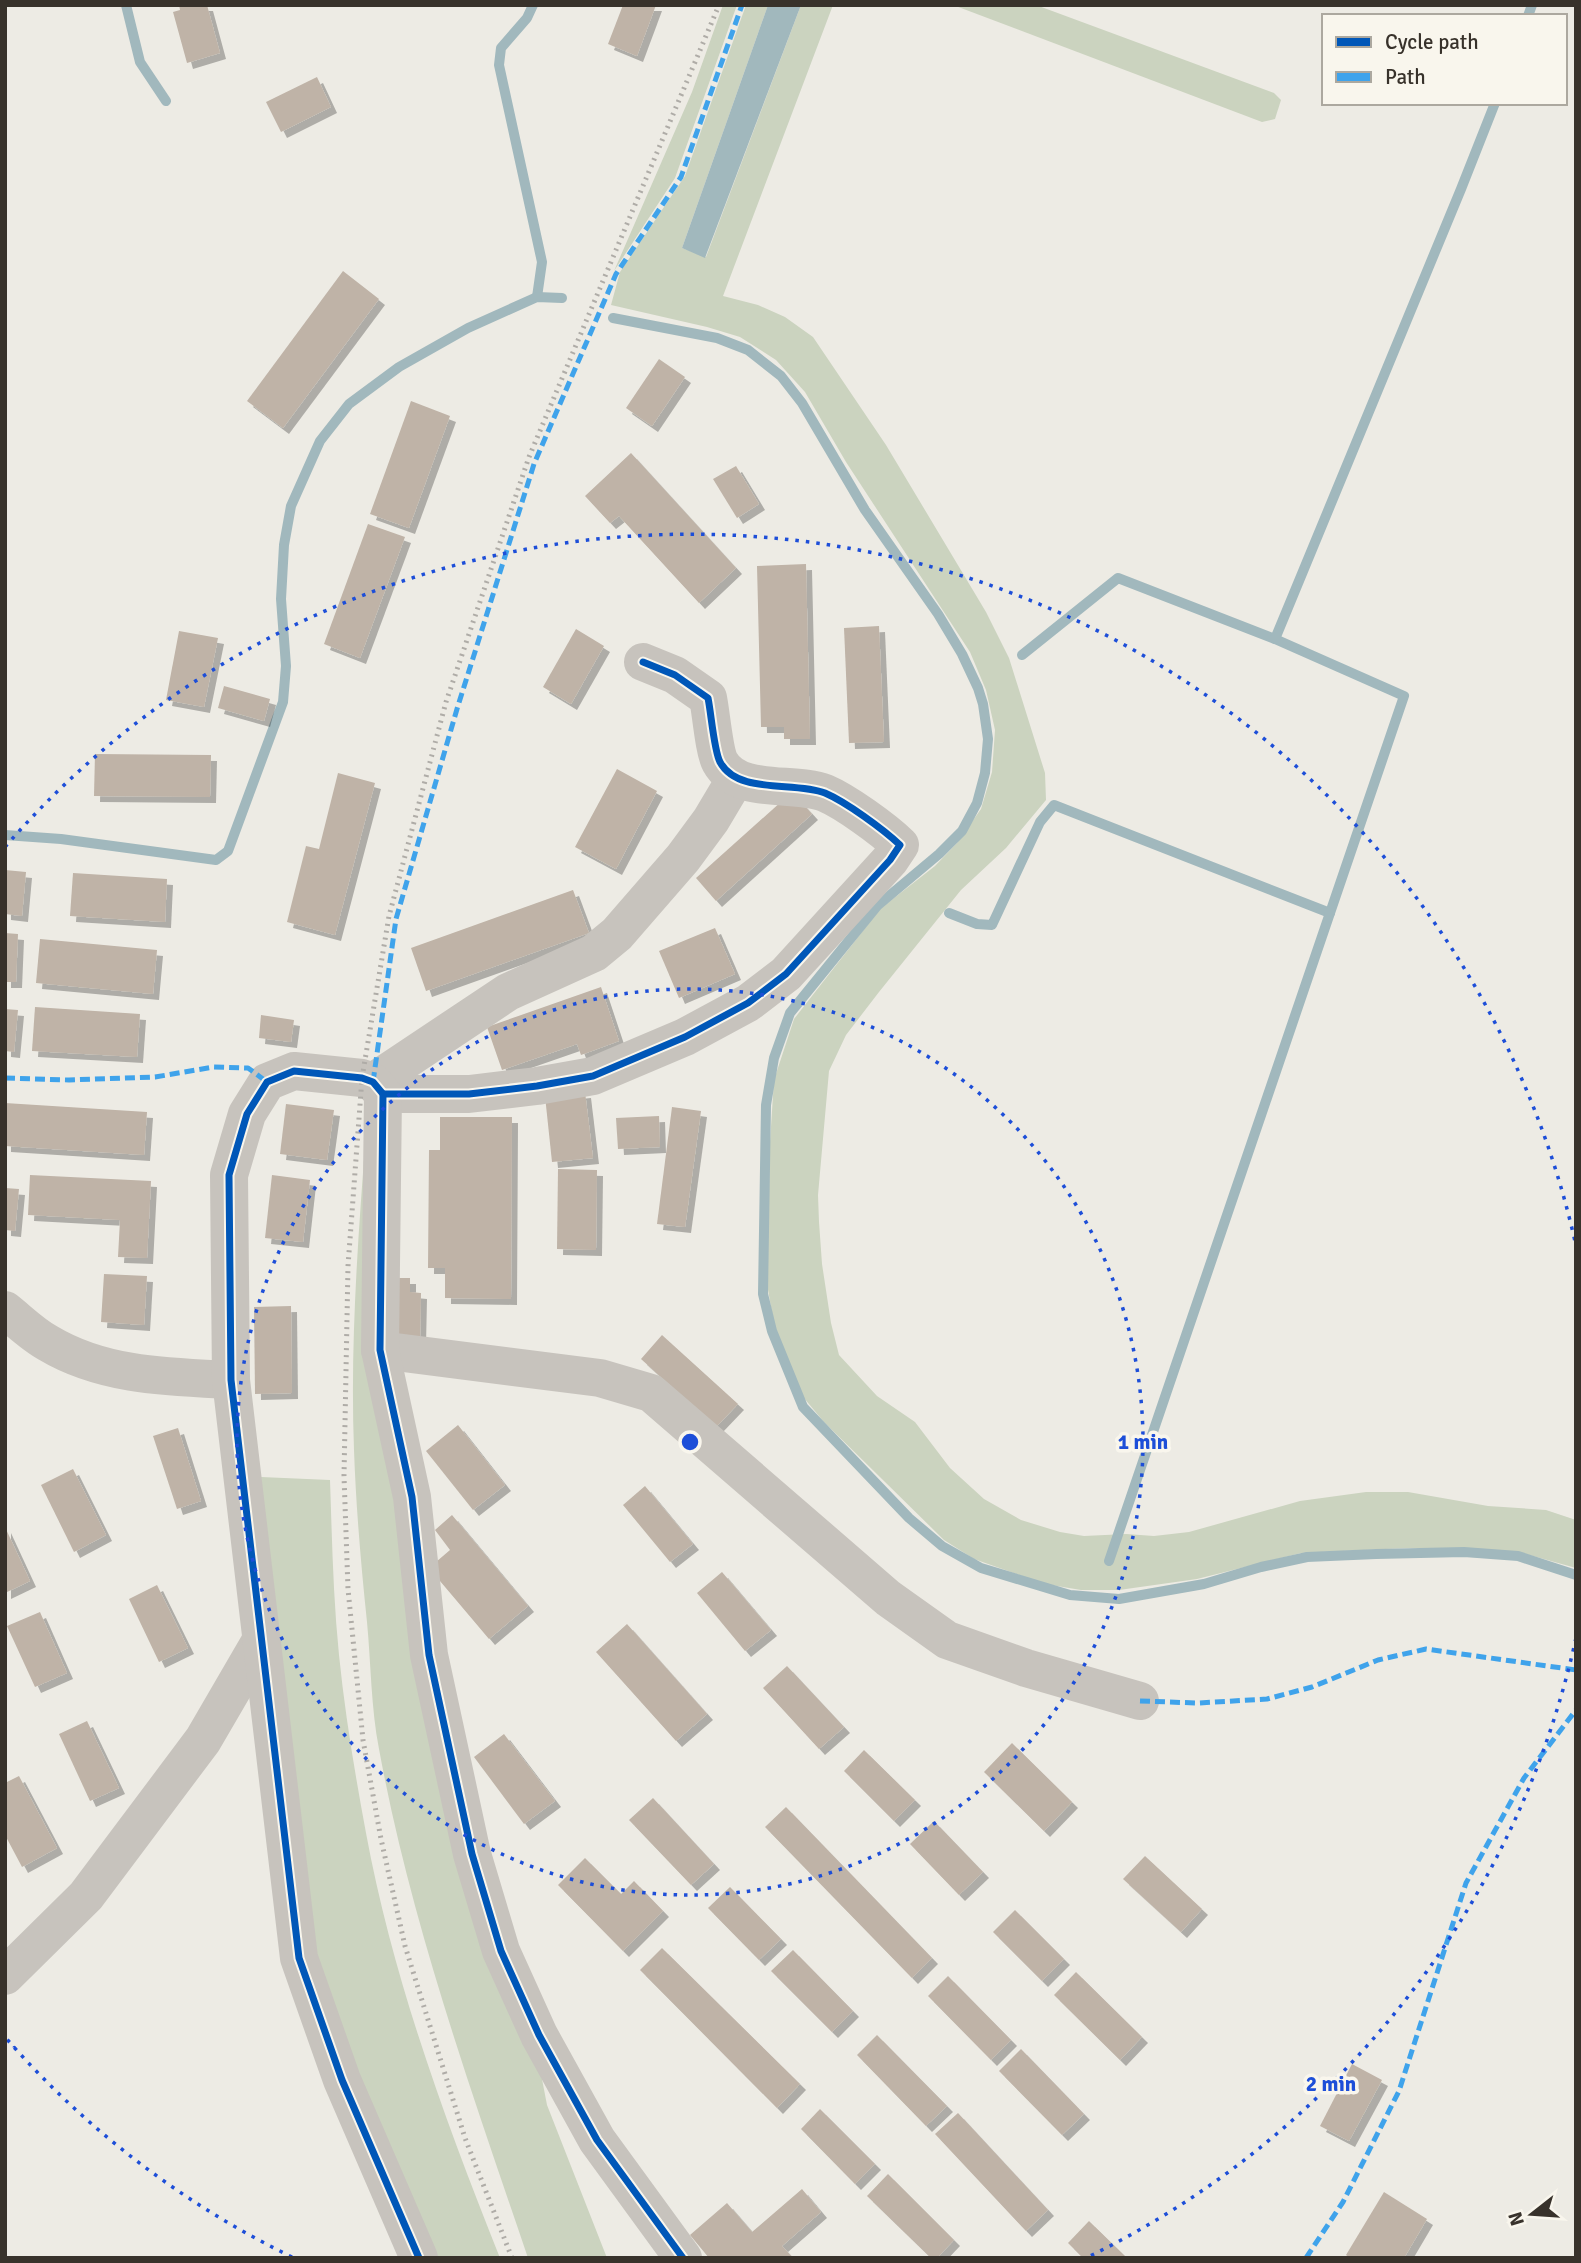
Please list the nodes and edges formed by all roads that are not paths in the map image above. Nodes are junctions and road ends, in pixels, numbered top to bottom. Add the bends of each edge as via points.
1 (643, 662) dead end
2 (736, 778) junction
3 (378, 1088) junction
4 (5, 1310) edge
5 (380, 1350) junction
6 (231, 1380) junction
7 (260, 1642) junction
8 (1140, 1701) dead end
9 (5, 1976) edge
10 (419, 2258) edge
11 (683, 2258) edge

1 - 2 street via 708,698 719,761
2 - 3 street via 683,858 617,934 594,953 508,992
2 - 3 street via 827,794 900,845 786,974 748,1003 685,1037 593,1076 469,1094
3 - 5 street
3 - 6 street via 294,1071 267,1082 247,1114 229,1175
4 - 6 street via 46,1342 78,1359 143,1375
5 - 8 street via 600,1378 651,1393 888,1598 947,1640
5 - 11 street via 412,1497 429,1655 472,1854 501,1951 539,2035 597,2140
6 - 7 street
7 - 9 street via 203,1740 86,1896
7 - 10 street via 299,1958 342,2080

